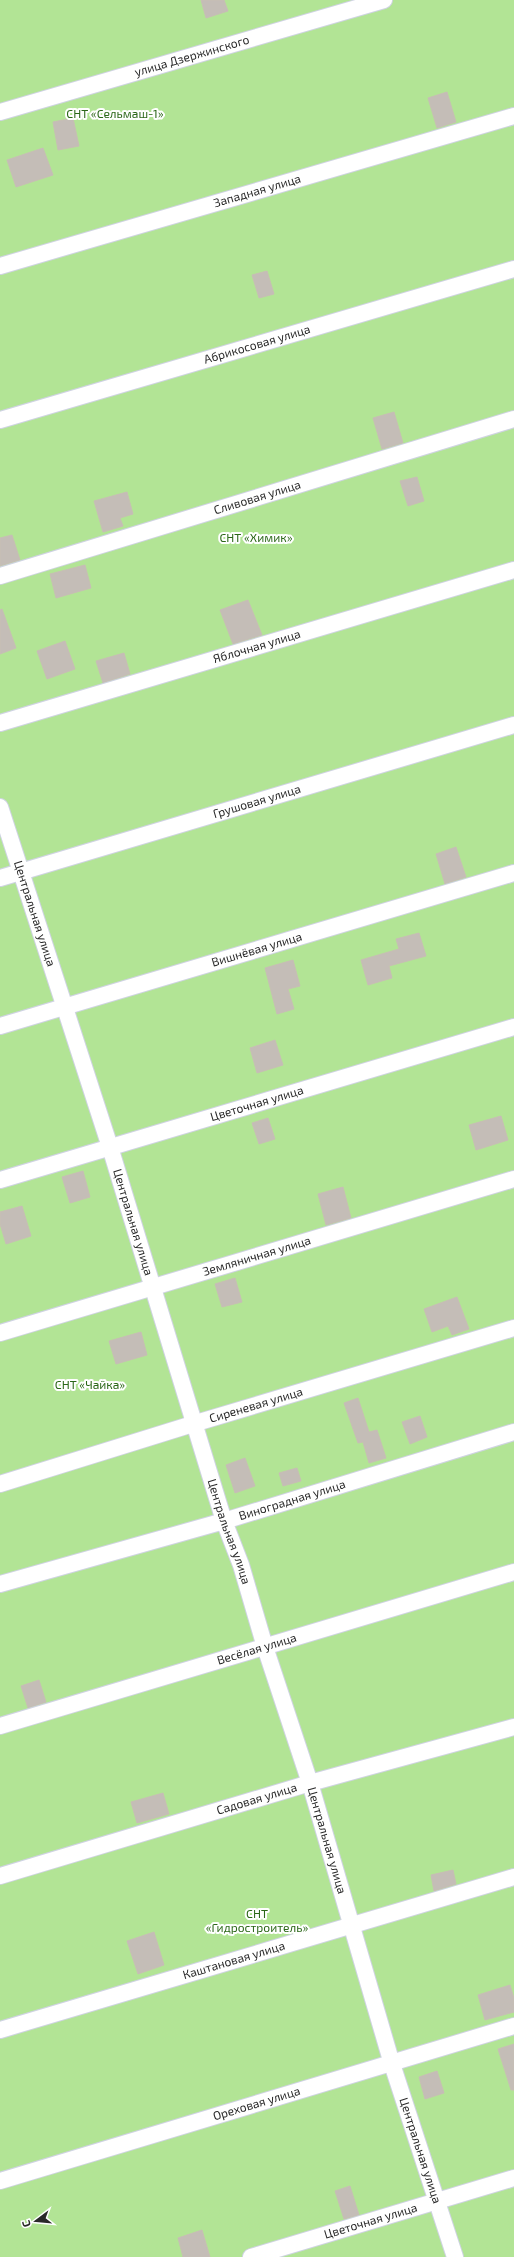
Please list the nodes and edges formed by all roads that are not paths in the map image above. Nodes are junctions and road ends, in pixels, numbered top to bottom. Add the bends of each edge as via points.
1 (384, 0) edge
2 (0, 112) edge
3 (514, 116) edge
4 (0, 266) edge
5 (514, 269) edge
6 (0, 420) edge
7 (514, 420) edge
8 (514, 570) edge
9 (0, 576) edge
10 (0, 723) edge
11 (514, 725) edge
12 (0, 807) edge
13 (22, 871) junction
14 (514, 873) edge
15 (0, 878) edge
16 (64, 1007) junction
17 (0, 1026) edge
18 (514, 1027) edge
19 (110, 1147) junction
20 (514, 1179) edge
21 (0, 1180) edge
22 (153, 1288) junction
23 (514, 1328) edge
24 (0, 1333) edge
25 (196, 1423) junction
26 (514, 1432) edge
27 (0, 1484) edge
28 (224, 1521) junction
29 (514, 1572) edge
30 (0, 1584) edge
31 (265, 1647) junction
32 (0, 1726) edge
33 (514, 1726) edge
34 (310, 1783) junction
35 (0, 1876) edge
36 (514, 1877) edge
37 (351, 1926) junction
38 (514, 2026) edge
39 (0, 2030) edge
40 (392, 2064) junction
41 (514, 2178) edge
42 (0, 2181) edge
43 (436, 2201) junction
44 (251, 2257) edge
45 (454, 2257) edge

1 - 2 street, улица Дзержинского
3 - 4 street, Западная улица
5 - 6 street, Абрикосовая улица
7 - 9 street, Сливовая улица
8 - 10 street, Яблочная улица
11 - 13 street, Грушовая улица
12 - 13 street, Центральная улица
13 - 15 street, Грушовая улица
13 - 16 street, Центральная улица
14 - 16 street, Вишнёвая улица
16 - 17 street, Вишнёвая улица
16 - 19 street, Центральная улица
18 - 19 street, Цветочная улица
19 - 21 street, Цветочная улица
19 - 22 street, Центральная улица
20 - 22 street, Земляничная улица
22 - 24 street, Земляничная улица
22 - 25 street, Центральная улица
23 - 25 street, Сиреневая улица
25 - 27 street, Сиреневая улица
25 - 28 street, Центральная улица
26 - 28 street, Виноградная улица
28 - 30 street, Виноградная улица
28 - 31 street, Центральная улица via 241,1565
29 - 31 street, Весёлая улица
31 - 32 street, Весёлая улица
31 - 34 street, Центральная улица
33 - 34 street, Садовая улица
34 - 35 street, Садовая улица
34 - 37 street, Центральная улица
36 - 37 street, Каштановая улица
37 - 39 street, Каштановая улица
37 - 40 street, Центральная улица
38 - 40 street, Ореховая улица
40 - 42 street, Ореховая улица
40 - 43 street, Центральная улица
41 - 43 street, Цветочная улица
43 - 44 street, Цветочная улица
43 - 45 street, Центральная улица

